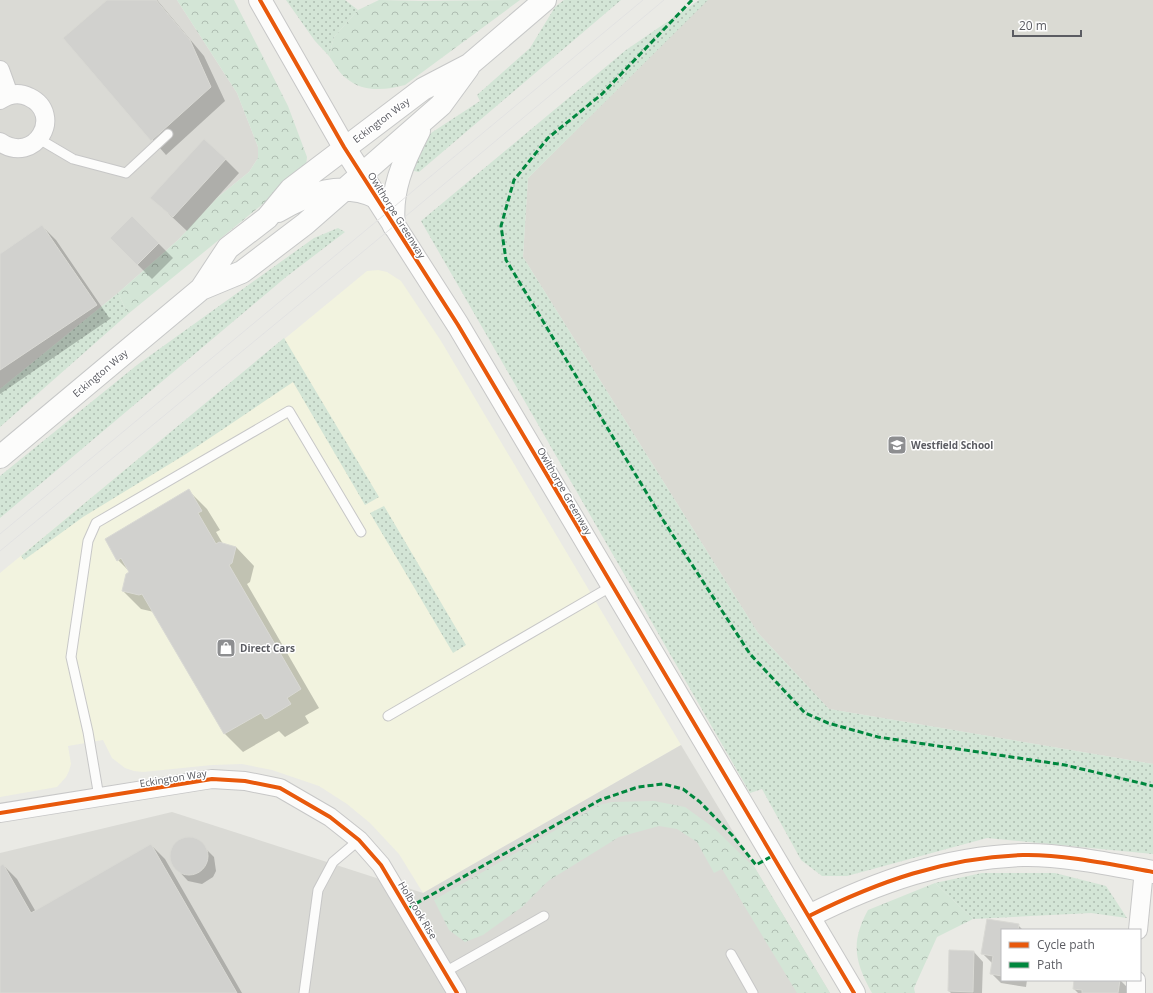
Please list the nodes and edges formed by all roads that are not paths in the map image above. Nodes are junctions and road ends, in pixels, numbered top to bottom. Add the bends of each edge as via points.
1 (260, 0) edge
2 (545, 0) edge
3 (469, 65) junction
4 (0, 70) edge
5 (5, 98) edge
6 (425, 120) junction
7 (168, 134) dead end
8 (39, 139) junction
9 (0, 142) edge
10 (344, 147) junction
11 (355, 182) junction
12 (267, 218) junction
13 (394, 226) junction
14 (201, 289) junction
15 (0, 457) edge
16 (361, 532) dead end
17 (612, 586) junction
18 (388, 716) dead end
19 (99, 797) junction
20 (0, 813) edge
21 (359, 840) junction
22 (1148, 871) edge
23 (544, 916) dead end
24 (809, 916) junction
25 (1138, 929) edge
26 (731, 954) dead end
27 (445, 972) junction
28 (1136, 981) edge
29 (304, 993) edge
30 (457, 993) edge
31 (753, 993) edge
32 (854, 993) edge
33 (1136, 993) edge

1 - 10 street, Owlthorpe Greenway
2 - 3 street, Eckington Way
3 - 6 street, Eckington Way via 441,105
3 - 10 street, Eckington Way via 424,88
4 - 5 street
5 - 8 street via 18,94 27,95 40,106 45,122
6 - 11 street, Eckington Way
6 - 13 street via 399,174 392,208
7 - 8 lane via 126,172 73,159
8 - 9 street via 33,145 15,149
10 - 11 street, Owlthorpe Greenway
10 - 12 street, Eckington Way via 291,189
11 - 12 street via 296,201
11 - 13 street, Owlthorpe Greenway via 376,197
11 - 14 street, Eckington Way via 242,272
12 - 14 street, Eckington Way via 228,248
13 - 17 street, Owlthorpe Greenway via 458,325
14 - 15 street, Eckington Way
16 - 19 lane via 289,411 96,523 88,541 71,657
17 - 18 lane
17 - 24 street, Owlthorpe Greenway
19 - 20 street, Eckington Way
19 - 21 street, Eckington Way via 212,780 246,781 280,788 330,818
21 - 27 street, Holbrook Rise via 382,865
21 - 29 lane via 332,862 318,890
22 - 24 street via 1025,855 987,857 945,864 900,877 850,896
22 - 25 street
23 - 27 lane
24 - 32 street, Owlthorpe Greenway
26 - 31 lane
27 - 30 street, Holbrook Rise
28 - 33 street

